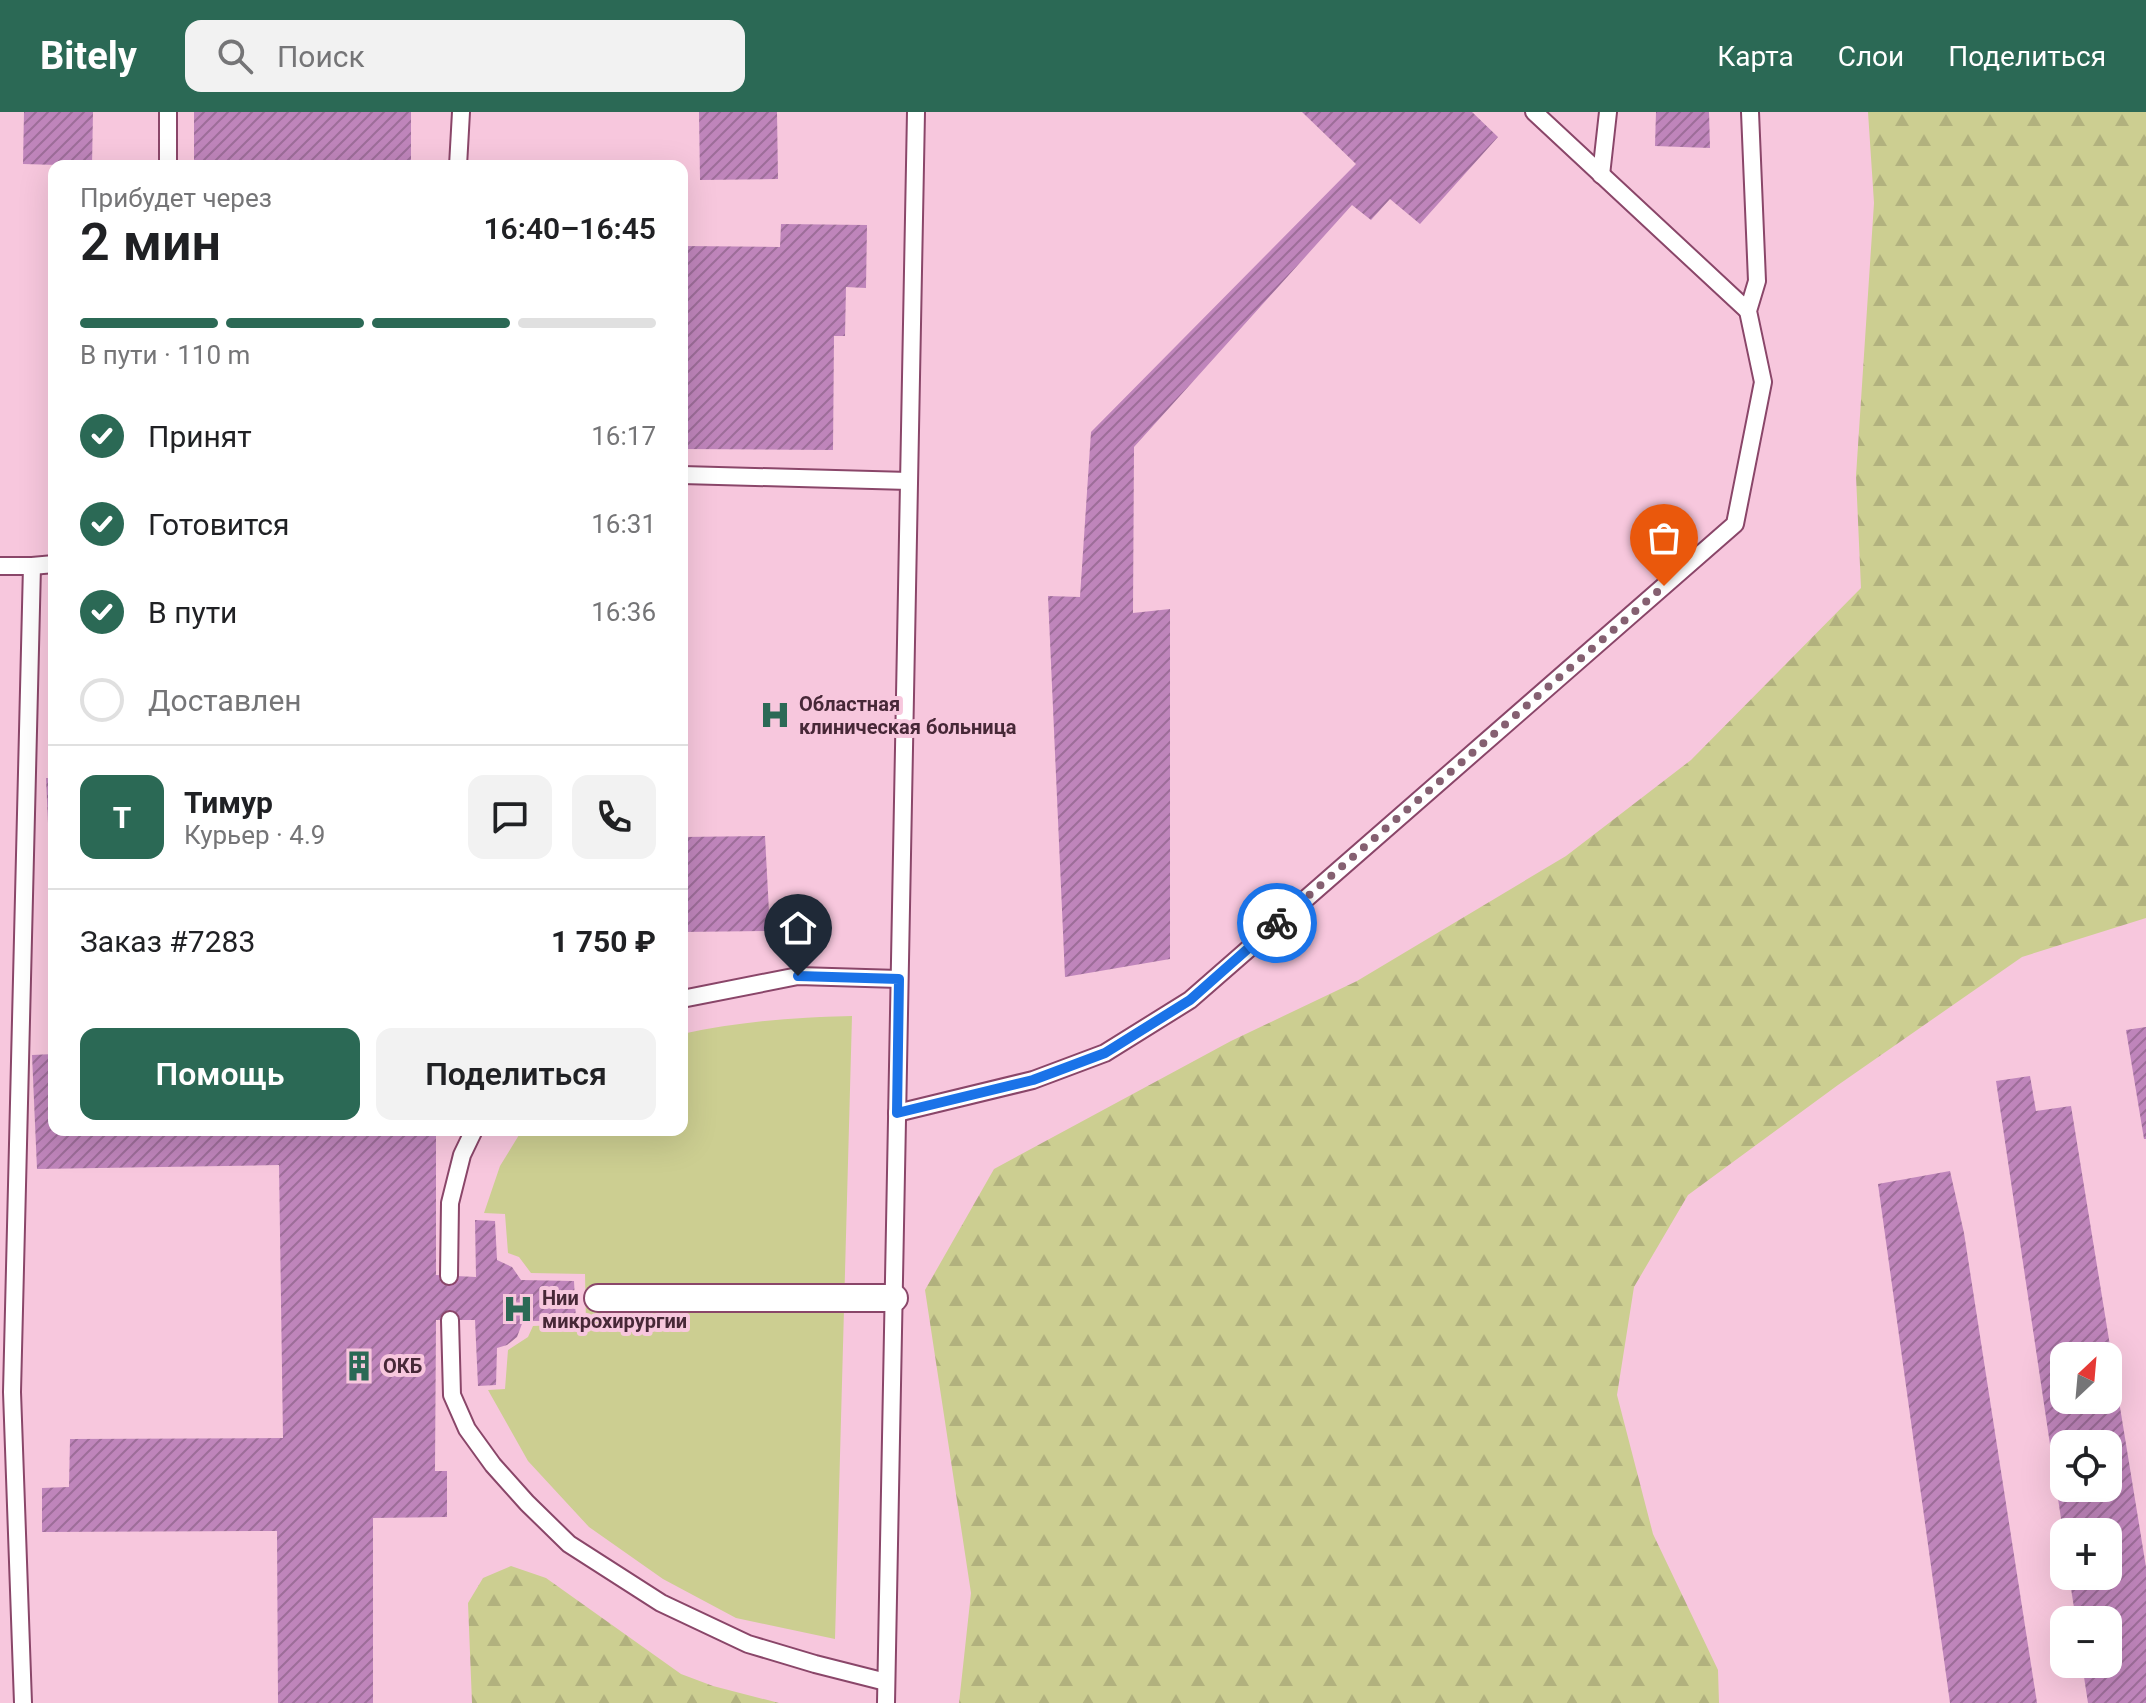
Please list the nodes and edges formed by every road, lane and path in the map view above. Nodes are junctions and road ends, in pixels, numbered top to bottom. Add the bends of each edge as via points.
1 (168, 112) edge
2 (461, 112) edge
3 (916, 112) edge
4 (1534, 112) edge
5 (1608, 112) edge
6 (1750, 112) edge
7 (168, 160) edge
8 (458, 160) edge
9 (1601, 175) junction
10 (1748, 311) junction
11 (688, 475) edge
12 (909, 481) junction
13 (48, 565) edge
14 (0, 566) edge
15 (32, 566) junction
16 (899, 979) junction
17 (688, 998) edge
18 (897, 1113) junction
19 (471, 1136) edge
20 (449, 1276) dead end
21 (598, 1298) dead end
22 (894, 1298) junction
23 (450, 1320) dead end
24 (6, 1392) edge
25 (886, 1682) junction
26 (23, 1703) edge
27 (886, 1703) edge

1 - 7 lane
2 - 8 lane
3 - 12 lane
4 - 9 lane
5 - 9 lane
6 - 10 lane via 1757,281
9 - 10 lane
10 - 18 lane via 1763,382 1735,524 1190,1000 1105,1053 1033,1080
11 - 12 lane
12 - 16 lane
13 - 15 lane
14 - 15 lane
15 - 24 lane
16 - 17 lane via 798,976
16 - 18 lane
18 - 22 lane
19 - 20 lane via 450,1203
21 - 22 street
22 - 25 lane
23 - 25 lane via 452,1395 467,1429 493,1465 569,1544 661,1603 748,1644
24 - 26 lane
25 - 27 lane

